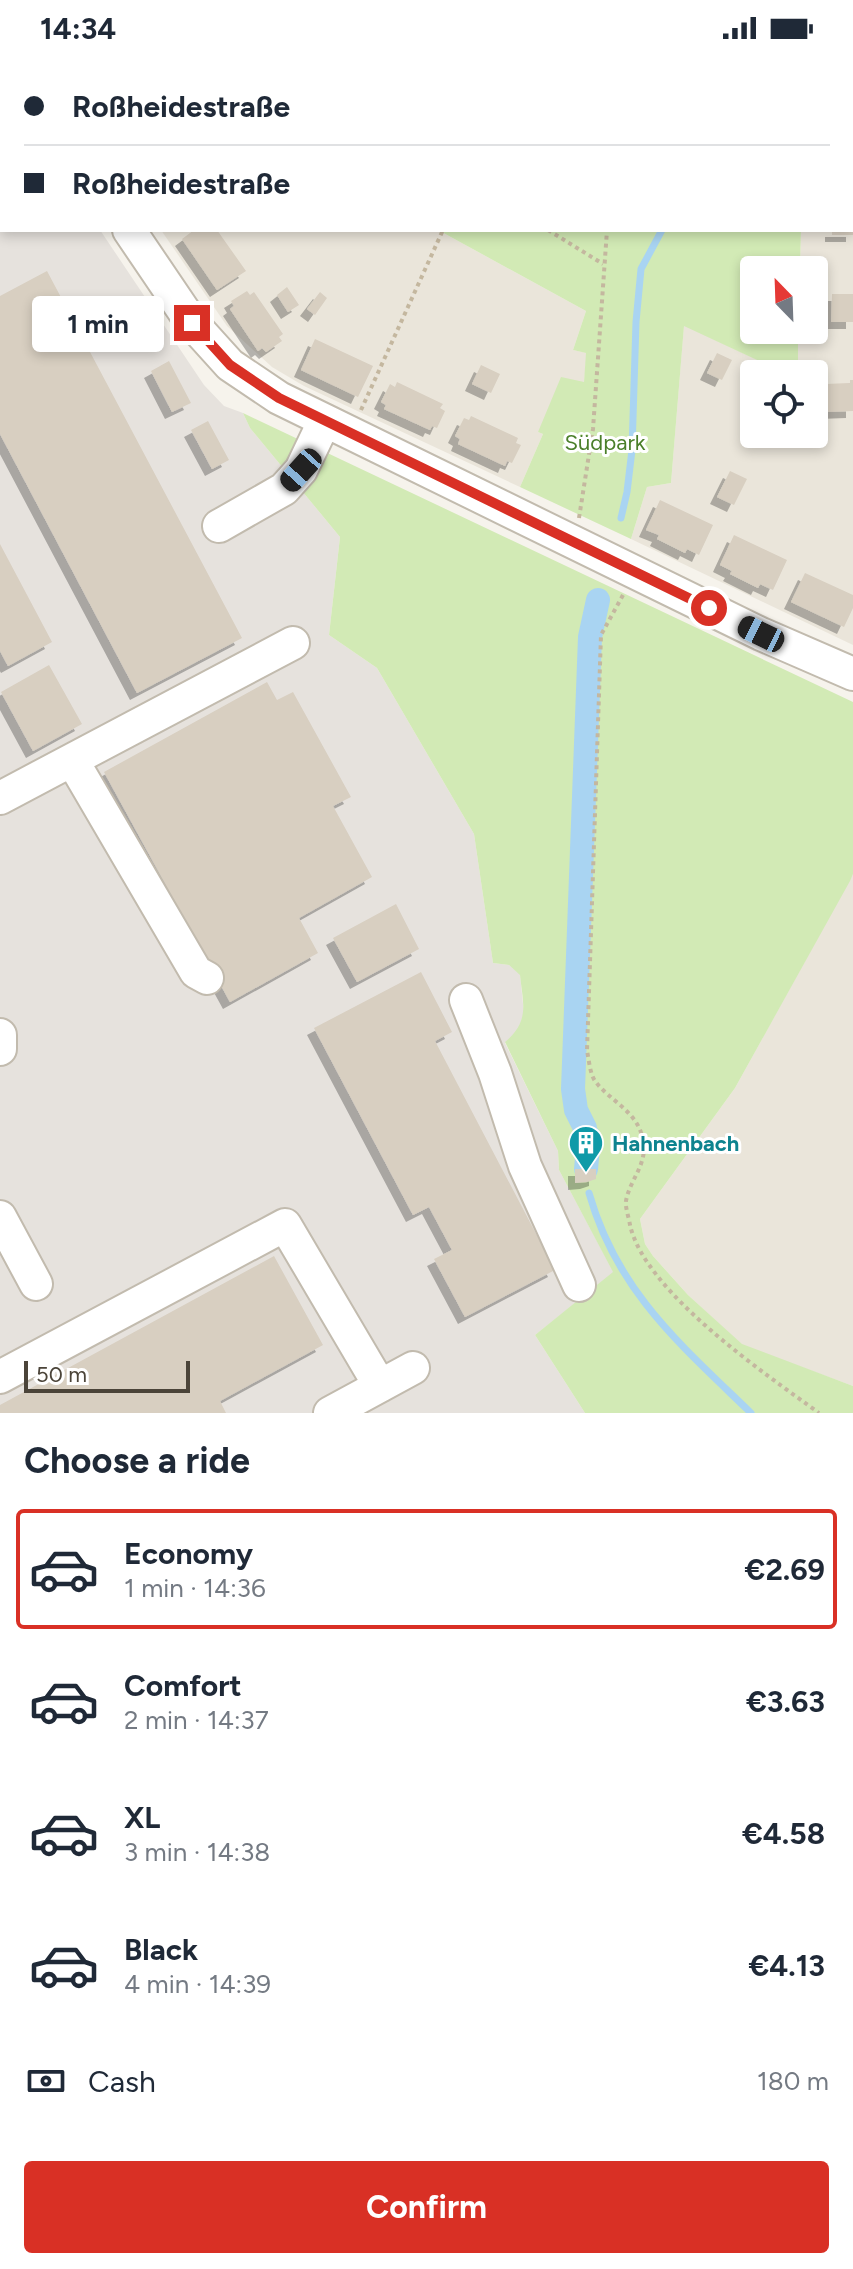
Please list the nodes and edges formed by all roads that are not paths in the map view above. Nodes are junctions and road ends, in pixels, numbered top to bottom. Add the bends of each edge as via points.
1 (130, 232) edge
2 (337, 428) junction
3 (219, 526) dead end
4 (293, 643) dead end
5 (853, 674) edge
6 (72, 760) junction
7 (0, 798) edge
8 (207, 978) dead end
9 (466, 1000) dead end
10 (0, 1035) edge
11 (0, 1049) edge
12 (0, 1217) edge
13 (36, 1284) dead end
14 (579, 1285) dead end
15 (413, 1368) dead end
16 (0, 1377) edge
17 (380, 1386) junction
18 (330, 1413) edge

1 - 2 street via 192,323 230,365
2 - 3 street via 284,489
2 - 5 street
4 - 6 street
6 - 7 street
6 - 8 street via 196,972
9 - 14 street via 525,1166
10 - 11 street
12 - 13 street
15 - 17 street
16 - 17 street via 285,1225
17 - 18 street

